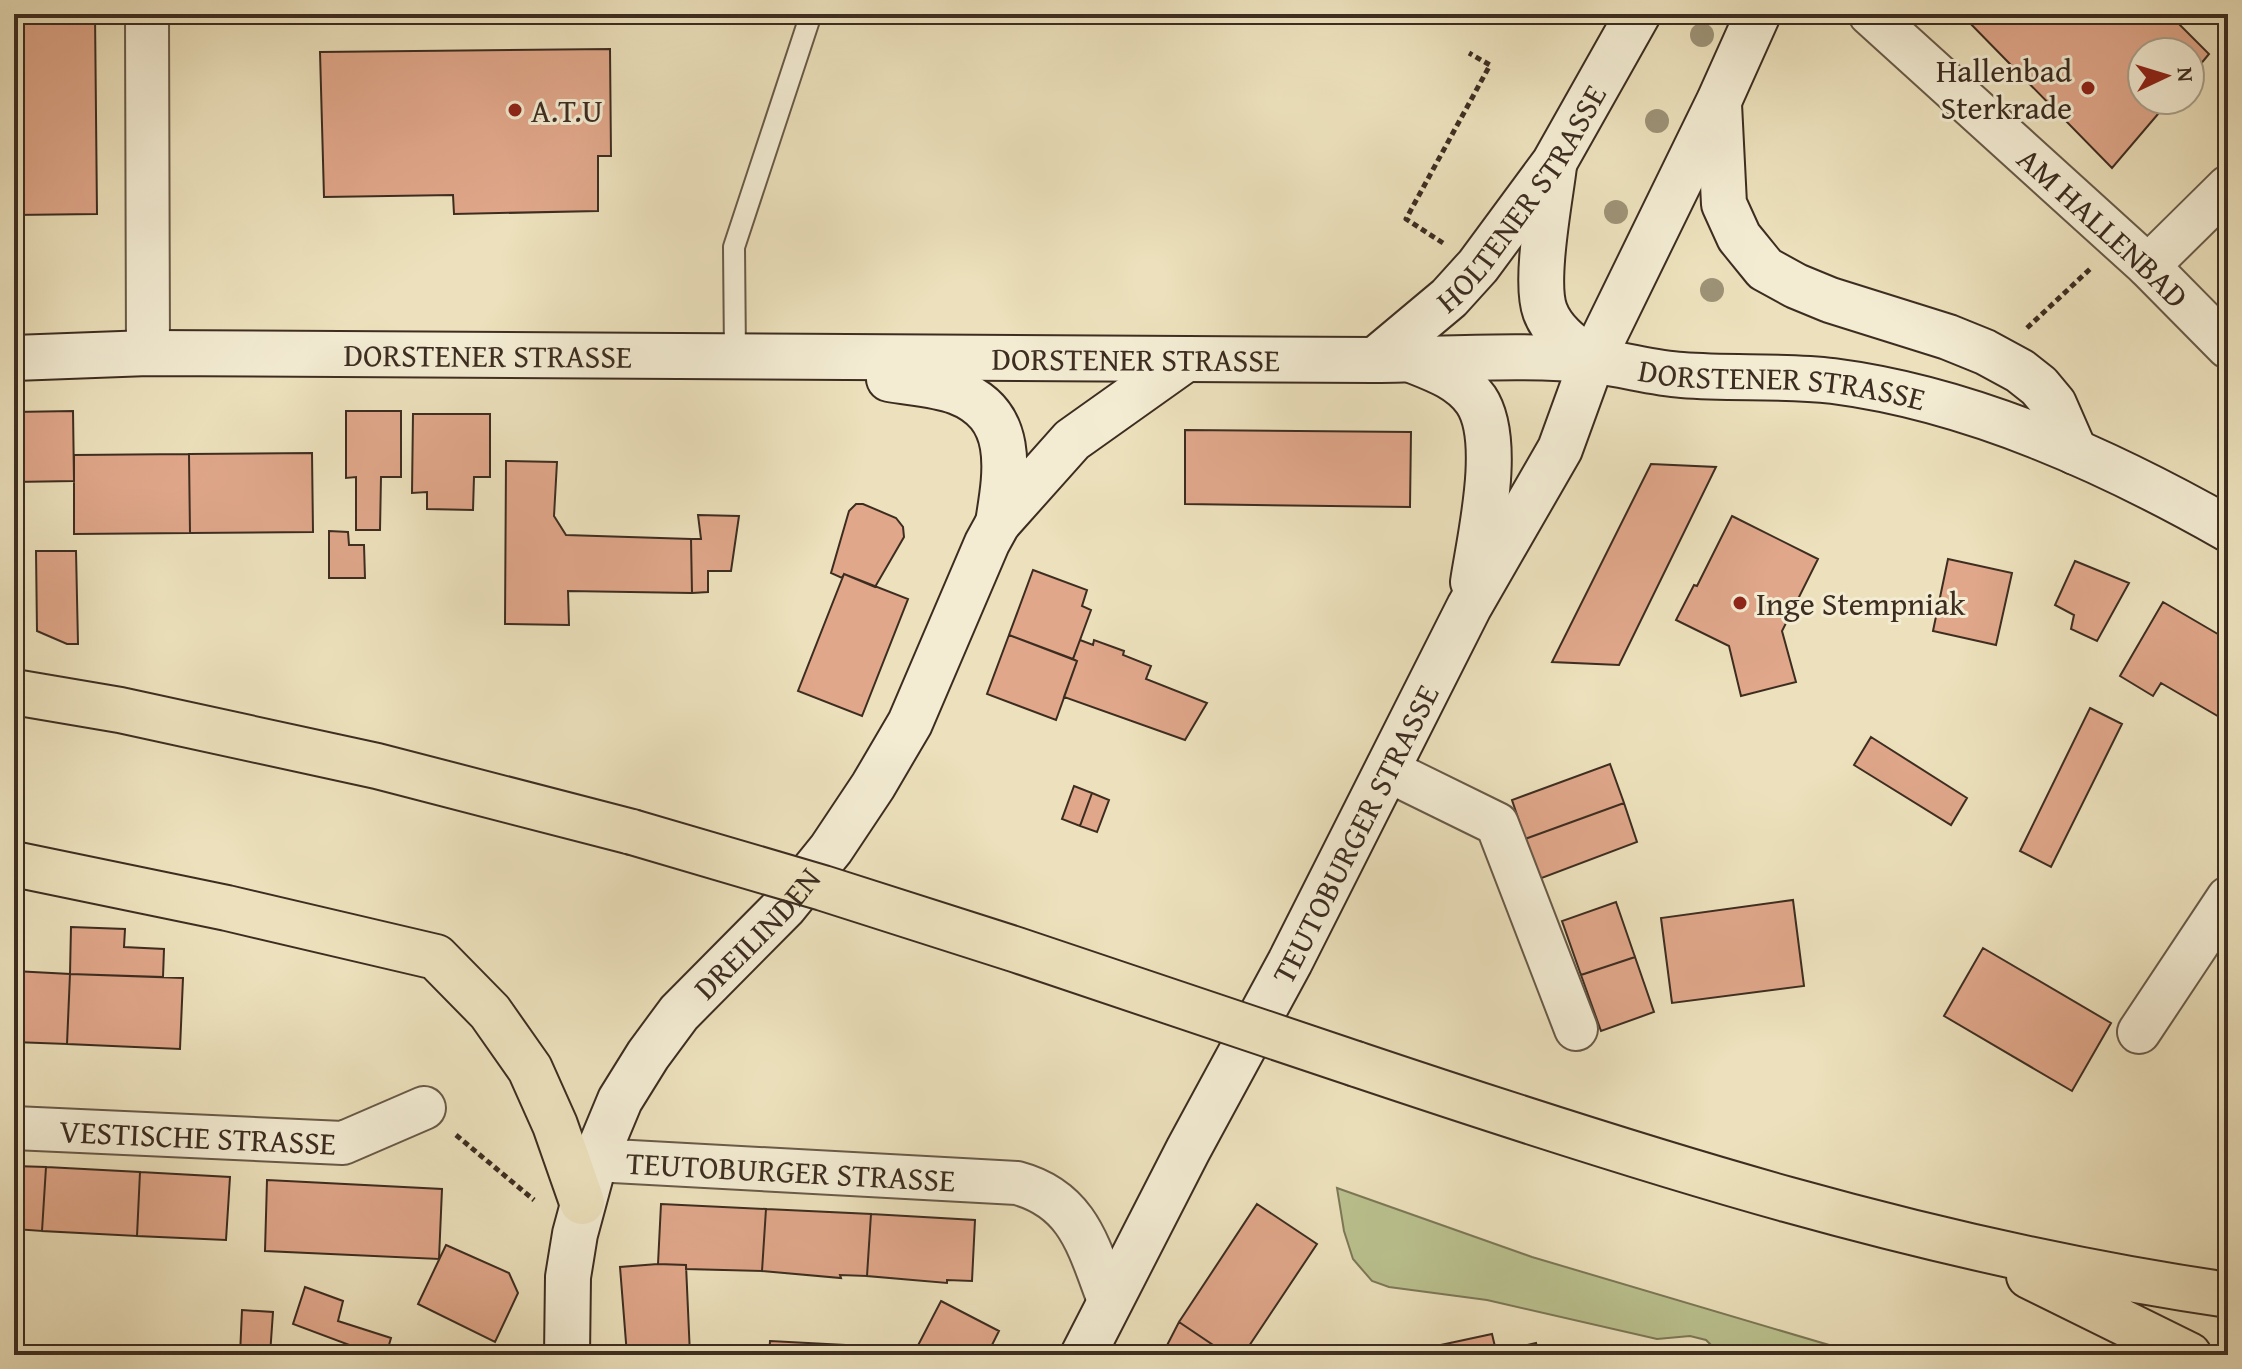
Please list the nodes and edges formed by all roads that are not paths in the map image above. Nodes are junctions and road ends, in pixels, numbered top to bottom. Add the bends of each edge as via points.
1 (147, 14) edge
2 (811, 14) edge
3 (1638, 14) edge
4 (1758, 14) edge
5 (1870, 14) edge
6 (1719, 101) junction
7 (1554, 163) junction
8 (2228, 187) edge
9 (2134, 253) junction
10 (2228, 347) edge
11 (148, 353) junction
12 (735, 355) junction
13 (14, 358) edge
14 (1186, 359) junction
15 (1393, 360) junction
16 (1592, 361) junction
17 (2075, 452) junction
18 (998, 523) junction
19 (2228, 529) edge
20 (1469, 607) junction
21 (14, 692) edge
22 (1387, 770) junction
23 (14, 864) edge
24 (2228, 898) edge
25 (1576, 1029) dead end
26 (2139, 1032) dead end
27 (424, 1108) road end
28 (14, 1128) edge
29 (595, 1160) junction
30 (578, 1218) junction
31 (1973, 1248) junction
32 (2228, 1295) edge
33 (1110, 1303) junction
34 (567, 1355) edge
35 (1083, 1355) edge
36 (2189, 1355) edge

1 - 11 street
2 - 12 lane via 734,247
3 - 7 main road, HOLTENER STRASSE
4 - 6 main road
5 - 9 street, AM HALLENBAD
6 - 16 main road
6 - 17 main road via 1724,204 1739,237 1765,269 1818,295 1948,337 2020,371 2054,404
7 - 15 main road, HOLTENER STRASSE via 1478,266
7 - 16 main road via 1540,286 1545,311 1563,338
8 - 9 street
9 - 10 street, AM HALLENBAD
11 - 12 main road, DORSTENER STRASSE
11 - 13 main road, DORSTENER STRASSE
12 - 14 main road, DORSTENER STRASSE
12 - 18 main road, DREILINDEN via 942,388 971,399 991,418 1006,455
14 - 15 main road, DORSTENER STRASSE
14 - 18 main road, DREILINDEN via 1072,440
15 - 16 main road, DORSTENER STRASSE
15 - 20 main road via 1453,379 1481,411 1488,439 1488,483
16 - 17 main road, DORSTENER STRASSE via 1681,375 1834,381 1951,407
16 - 20 main road, TEUTOBURGER STRASSE via 1560,449
17 - 19 main road, DORSTENER STRASSE
18 - 29 main road, DREILINDEN via 910,723 873,786 785,906 663,1034 620,1100
20 - 22 main road, TEUTOBURGER STRASSE
21 - 31 highway, bridge via 377,766 632,832 988,940 1631,1155
22 - 25 street via 1497,824
22 - 33 main road, TEUTOBURGER STRASSE
23 - 30 highway via 436,957 490,1012 530,1069 555,1125
24 - 26 street
27 - 28 street, VESTISCHE STRASSE via 343,1143
29 - 30 main road, DREILINDEN
29 - 33 street, TEUTOBURGER STRASSE via 1032,1187 1050,1195 1081,1228
30 - 34 main road, DREILINDEN via 568,1277
31 - 32 highway
31 - 36 highway
33 - 35 main road, TEUTOBURGER STRASSE

